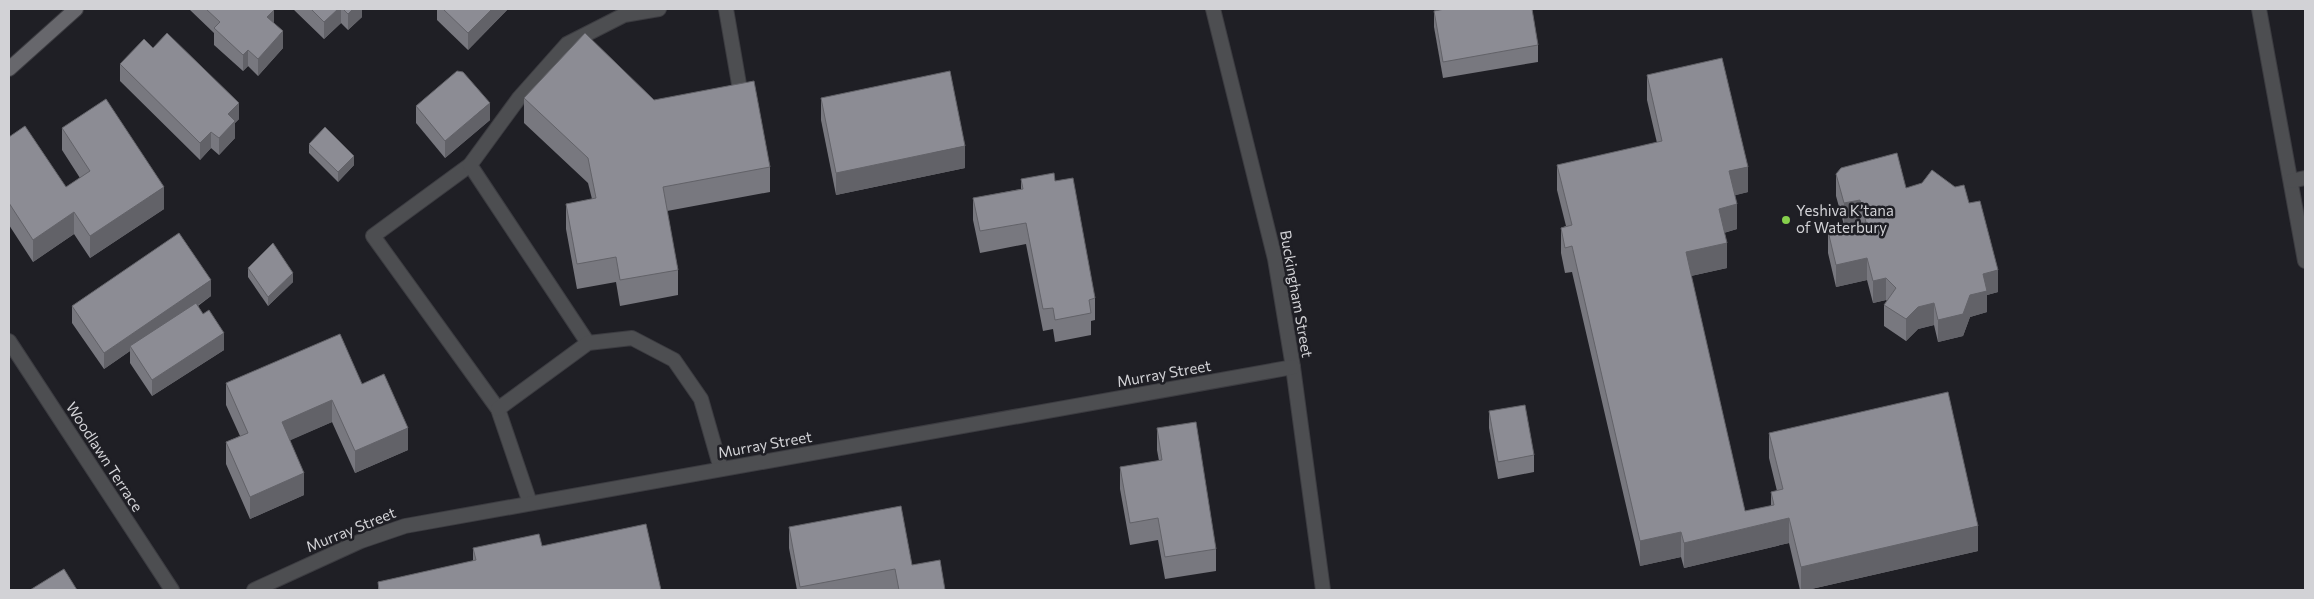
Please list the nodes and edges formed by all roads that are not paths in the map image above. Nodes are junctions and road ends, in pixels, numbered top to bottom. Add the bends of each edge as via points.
1 (76, 9) edge
2 (659, 9) edge
3 (726, 9) edge
4 (1213, 9) edge
5 (2259, 9) edge
6 (9, 68) edge
7 (739, 84) edge
8 (470, 165) junction
9 (2305, 178) edge
10 (2291, 181) junction
11 (2305, 261) edge
12 (9, 342) edge
13 (588, 342) junction
14 (1293, 367) junction
15 (498, 409) junction
16 (721, 469) junction
17 (530, 503) junction
18 (172, 590) edge
19 (254, 590) edge
20 (1323, 590) edge

1 - 6 main road
2 - 8 street via 624,15 567,44 519,98
3 - 7 street
4 - 14 street, Buckingham Street via 1275,259
5 - 10 street
8 - 13 street
8 - 15 street via 373,236
9 - 10 street
10 - 11 street
12 - 18 street, Woodlawn Terrace
13 - 15 street
13 - 16 street via 632,338 674,360 701,399
14 - 16 street, Murray Street
14 - 20 street, Buckingham Street
15 - 17 street
16 - 17 street, Murray Street
17 - 19 street, Murray Street via 385,531

